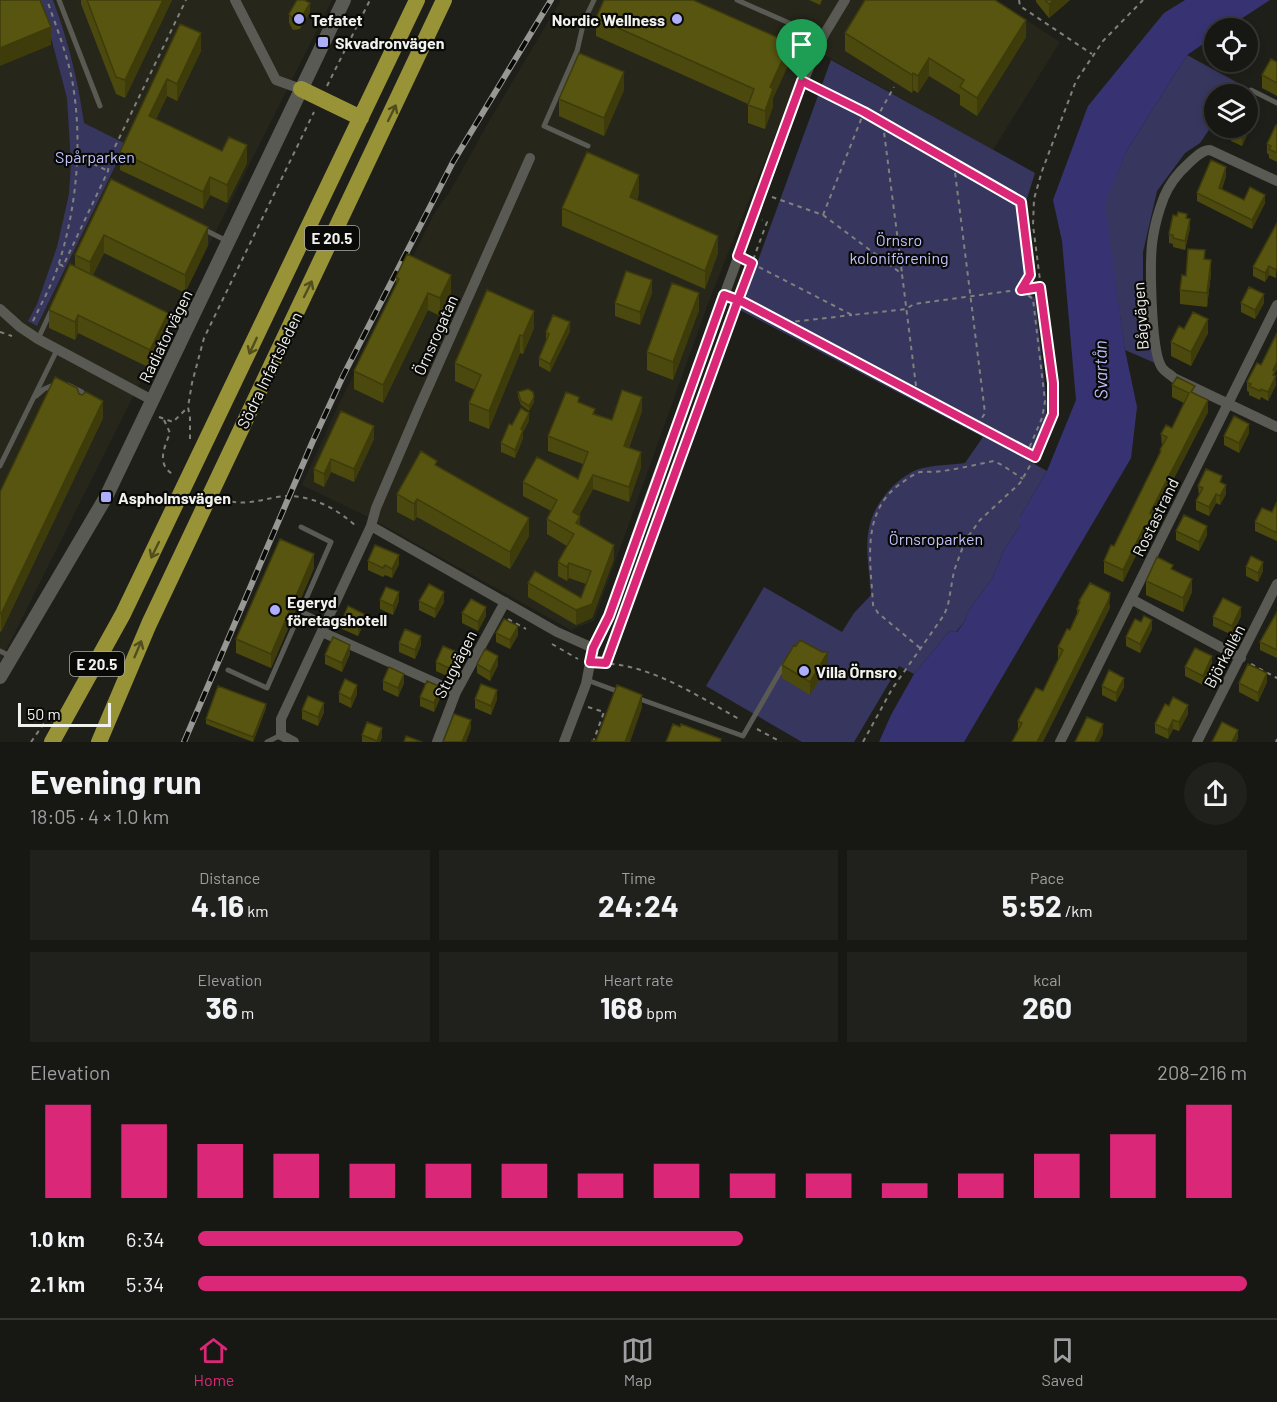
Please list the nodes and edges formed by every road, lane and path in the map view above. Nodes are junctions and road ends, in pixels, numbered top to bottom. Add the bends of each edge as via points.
1 (46, 0) edge
2 (59, 0) edge
3 (186, 0) edge
4 (235, 0) edge
5 (344, 0) edge
6 (370, 0) edge
7 (417, 0) edge
8 (444, 0) edge
9 (594, 0) edge
10 (737, 0) edge
11 (845, 0) edge
12 (1019, 0) edge
13 (1143, 0) edge
14 (823, 38) junction
15 (1092, 55) junction
16 (802, 81) junction
17 (894, 87) dead end
18 (301, 89) junction
19 (1258, 94) edge
20 (321, 99) junction
21 (1277, 103) edge
22 (100, 106) dead end
23 (864, 112) junction
24 (361, 118) junction
25 (876, 119) junction
26 (883, 123) junction
27 (588, 146) dead end
28 (77, 156) junction
29 (530, 158) dead end
30 (954, 164) junction
31 (108, 171) junction
32 (1277, 181) edge
33 (760, 194) junction
34 (823, 215) junction
35 (753, 216) junction
36 (200, 228) edge
37 (229, 242) junction
38 (738, 256) junction
39 (752, 263) junction
40 (59, 264) junction
41 (902, 274) junction
42 (1040, 287) junction
43 (1021, 290) junction
44 (724, 295) junction
45 (970, 296) junction
46 (738, 300) junction
47 (1277, 305) edge
48 (53, 307) edge
49 (0, 309) edge
50 (906, 309) junction
51 (852, 315) junction
52 (158, 316) edge
53 (782, 323) junction
54 (186, 329) junction
55 (28, 333) junction
56 (38, 339) junction
57 (57, 350) junction
58 (917, 394) junction
59 (32, 400) junction
60 (152, 400) junction
61 (1228, 403) junction
62 (188, 407) junction
63 (81, 408) edge
64 (977, 426) junction
65 (1277, 427) edge
66 (190, 442) dead end
67 (1027, 453) junction
68 (1035, 457) junction
69 (0, 466) edge
70 (170, 473) dead end
71 (1023, 480) junction
72 (224, 500) dead end
73 (350, 521) dead end
74 (371, 526) junction
75 (301, 527) dead end
76 (1277, 584) edge
77 (1131, 599) junction
78 (505, 602) junction
79 (300, 611) junction
80 (324, 627) junction
81 (593, 648) junction
82 (921, 648) junction
83 (6, 653) edge
84 (789, 655) edge
85 (1241, 658) junction
86 (590, 662) junction
87 (606, 663) junction
88 (228, 670) dead end
89 (0, 677) edge
90 (1277, 678) edge
91 (587, 680) junction
92 (456, 692) junction
93 (579, 703) junction
94 (67, 713) junction
95 (750, 725) junction
96 (281, 735) junction
97 (42, 742) edge
98 (52, 742) edge
99 (99, 742) edge
100 (267, 742) edge
101 (294, 742) edge
102 (437, 742) edge
103 (564, 742) edge
104 (593, 742) edge
105 (781, 742) edge
106 (863, 742) edge
107 (1060, 742) edge
108 (1197, 742) edge

1 - 28 path via 74,90
2 - 22 lane
3 - 31 path via 110,157
4 - 18 street via 276,80
5 - 18 street, Radiatorvägen
6 - 20 path
7 - 24 main road, Södra Infartsleden / E 20.5
99 -> 8 main road, Södra Infartsleden / E 20.5 via 148,624
9 - 27 lane via 577,51 544,126
10 - 14 lane
11 - 14 street
12 - 15 path via 1020,6
13 - 15 path
14 - 16 street
15 - 42 path via 1067,100 1034,199
16 - 23 path
16 - 33 street
17 - 25 path
18 - 20 main road
18 - 37 street, Radiatorvägen
19 - 21 lane
20 - 24 main road
20 - 62 path via 204,338
23 - 25 path
23 - 34 path
24 -> 94 main road, Södra Infartsleden / E 20.5 via 181,498 123,614
25 - 26 path
26 - 30 path
26 - 41 path
28 - 31 path
28 - 40 path via 76,182
29 - 74 street, Örnsrogatan
30 - 43 path via 1021,202 1030,275
30 - 45 path
31 - 40 path via 63,266
32 - 61 street, Bågvägen via 1206,150 1170,185 1152,239 1153,319 1162,368 1174,378
33 - 34 path
33 - 35 street
34 - 41 path
35 - 38 street
35 - 39 path via 767,222
36 - 37 lane
37 - 54 street, Radiatorvägen
38 - 39 path
38 - 44 street
39 - 46 path
39 - 51 path
40 - 55 path
41 - 50 path
42 - 43 path
42 - 68 path via 1053,383 1053,414
43 - 45 path
43 - 67 path via 1033,299 1045,401
44 - 46 path
44 - 81 street via 609,616
45 - 50 path via 914,304
45 - 64 path via 985,413
46 - 53 path
46 - 87 path
47 - 61 street, Rostastrand
48 - 56 lane
49 - 55 street
50 - 51 path
50 - 58 path
51 - 53 path
52 - 54 lane
53 - 58 path
54 - 60 street, Radiatorvägen
55 - 56 street
56 - 57 street
57 - 59 lane
57 - 60 street
58 - 64 path
59 - 63 lane via 44,389 63,383 82,392
59 - 69 lane
60 - 83 street, Radiatorvägen via 99,509
61 - 65 street, Bågvägen
61 - 77 street, Rostastrand
62 - 66 path
62 - 70 path via 173,422 164,420 170,433 162,457
64 - 67 path
67 - 68 path
68 - 71 path
71 - 82 path via 969,535 954,571 944,615
71 - 82 path via 994,461 922,471 897,486 878,509 869,550 873,605
72 - 73 path via 252,503 278,497 305,497
74 - 78 street
74 - 80 street, Örnsrogatan
75 - 79 lane via 331,542
76 - 85 street, Björkallén
77 - 85 street
77 - 107 street, Rostastrand
78 - 81 street
78 - 92 street, Stugvägen
79 - 80 lane
79 - 88 lane via 267,688
80 - 92 street
80 - 96 street, Örnsrogatan via 281,719
81 - 86 street
82 - 106 path via 892,689
83 - 89 street, Radiatorvägen
84 - 95 lane
85 - 90 path
85 - 108 street, Björkallén
86 - 87 path
86 - 91 street
87 - 95 path via 626,664 652,673
91 - 93 street
91 - 95 lane via 743,736
92 - 102 street, Stugvägen
93 - 103 street
93 - 104 path via 604,712
94 - 97 main road
94 - 98 main road, E 20.5
95 - 105 path
96 - 100 lane
96 - 101 street

